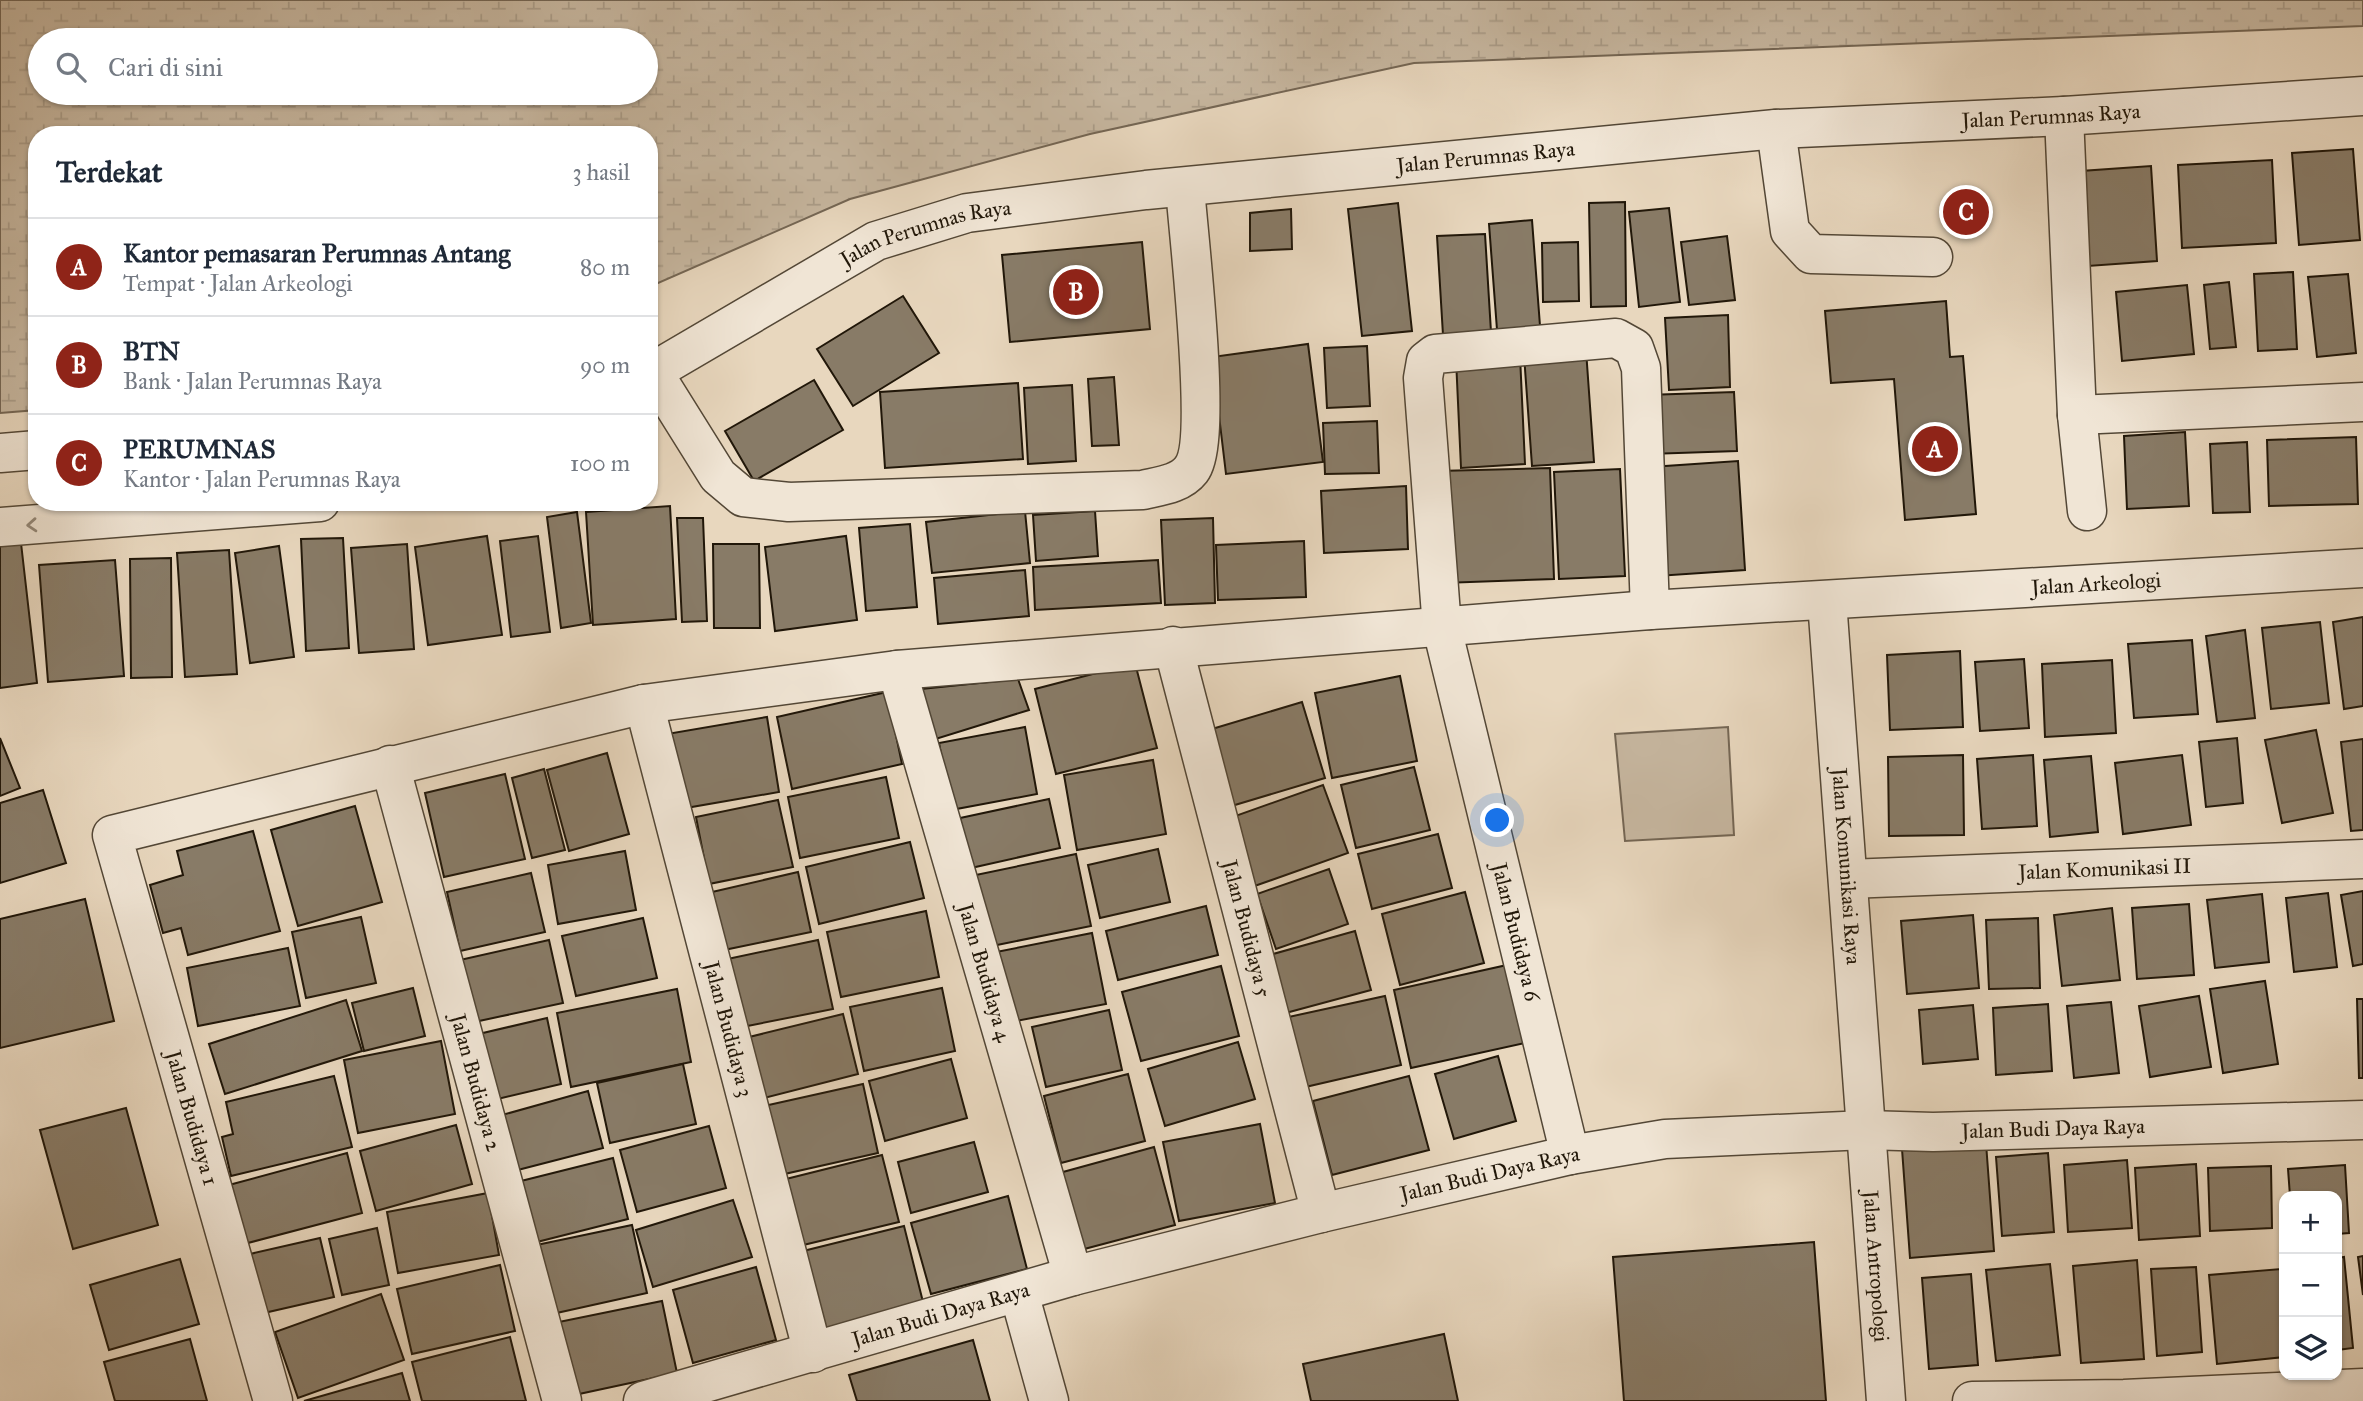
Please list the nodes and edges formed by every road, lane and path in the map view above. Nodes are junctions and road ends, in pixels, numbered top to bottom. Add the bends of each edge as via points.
1 (2363, 96) edge
2 (2064, 116) junction
3 (1776, 129) junction
4 (1185, 187) junction
5 (1933, 257) dead end
6 (658, 369) edge
7 (658, 384) edge
8 (2363, 402) edge
9 (2077, 415) junction
10 (28, 451) edge
11 (0, 453) edge
12 (205, 511) edge
13 (2087, 512) dead end
14 (0, 527) edge
15 (2363, 568) edge
16 (1827, 601) junction
17 (1650, 610) junction
18 (1442, 628) junction
19 (1173, 646) junction
20 (897, 670) junction
21 (644, 704) junction
22 (390, 765) junction
23 (112, 835) joint
24 (2363, 859) edge
25 (1848, 879) junction
26 (2363, 1120) edge
27 (1866, 1130) junction
28 (1570, 1155) junction
29 (1321, 1213) junction
30 (1073, 1276) junction
31 (1019, 1293) junction
32 (813, 1353) junction
33 (2363, 1388) edge
34 (664, 1399) edge
35 (273, 1401) edge
36 (562, 1401) edge
37 (1049, 1401) edge
38 (1886, 1401) edge
39 (1972, 1401) edge

1 - 2 street, Jalan Perumnas Raya
2 - 3 street, Jalan Perumnas Raya
2 - 9 street
3 - 4 street, Jalan Perumnas Raya
3 - 5 street via 1790,231 1811,254
4 - 6 street, Jalan Perumnas Raya via 967,212 876,241
4 - 7 street via 1200,439 1193,468 1180,480 1143,490 789,502 743,497 718,476
8 - 9 street
9 - 13 street
10 - 11 street
12 -> 14 street
15 - 16 street, Jalan Arkeologi
16 - 17 street, Jalan Arkeologi
16 - 25 street, Jalan Komunikasi Raya
17 - 18 street, Jalan Arkeologi
17 - 18 street, Jalan Budidaya 6 via 1641,368 1634,348 1616,338 1435,354 1426,361 1423,378
18 - 19 street, Jalan Arkeologi
18 - 28 street, Jalan Budidaya 6
19 - 20 street, Jalan Arkeologi
19 - 29 street, Jalan Budidaya 5
20 - 21 street, Jalan Arkeologi
20 - 30 street, Jalan Budidaya 4
21 - 22 street, Jalan Arkeologi
21 - 32 street, Jalan Budidaya 3
22 - 23 street, Jalan Arkeologi
22 - 36 street, Jalan Budidaya 2
23 - 35 street, Jalan Budidaya 1
24 - 25 street, Jalan Komunikasi II
25 - 27 street, Jalan Komunikasi Raya
26 - 27 street, Jalan Budi Daya Raya
27 - 28 street, Jalan Budi Daya Raya via 1665,1139
27 - 38 street, Jalan Antropologi
28 - 29 street, Jalan Budi Daya Raya
29 - 30 street, Jalan Budi Daya Raya
30 - 31 street, Jalan Budi Daya Raya
31 - 32 street, Jalan Budi Daya Raya
31 - 37 street
32 - 34 street, Jalan Budi Daya Raya
33 - 39 street

